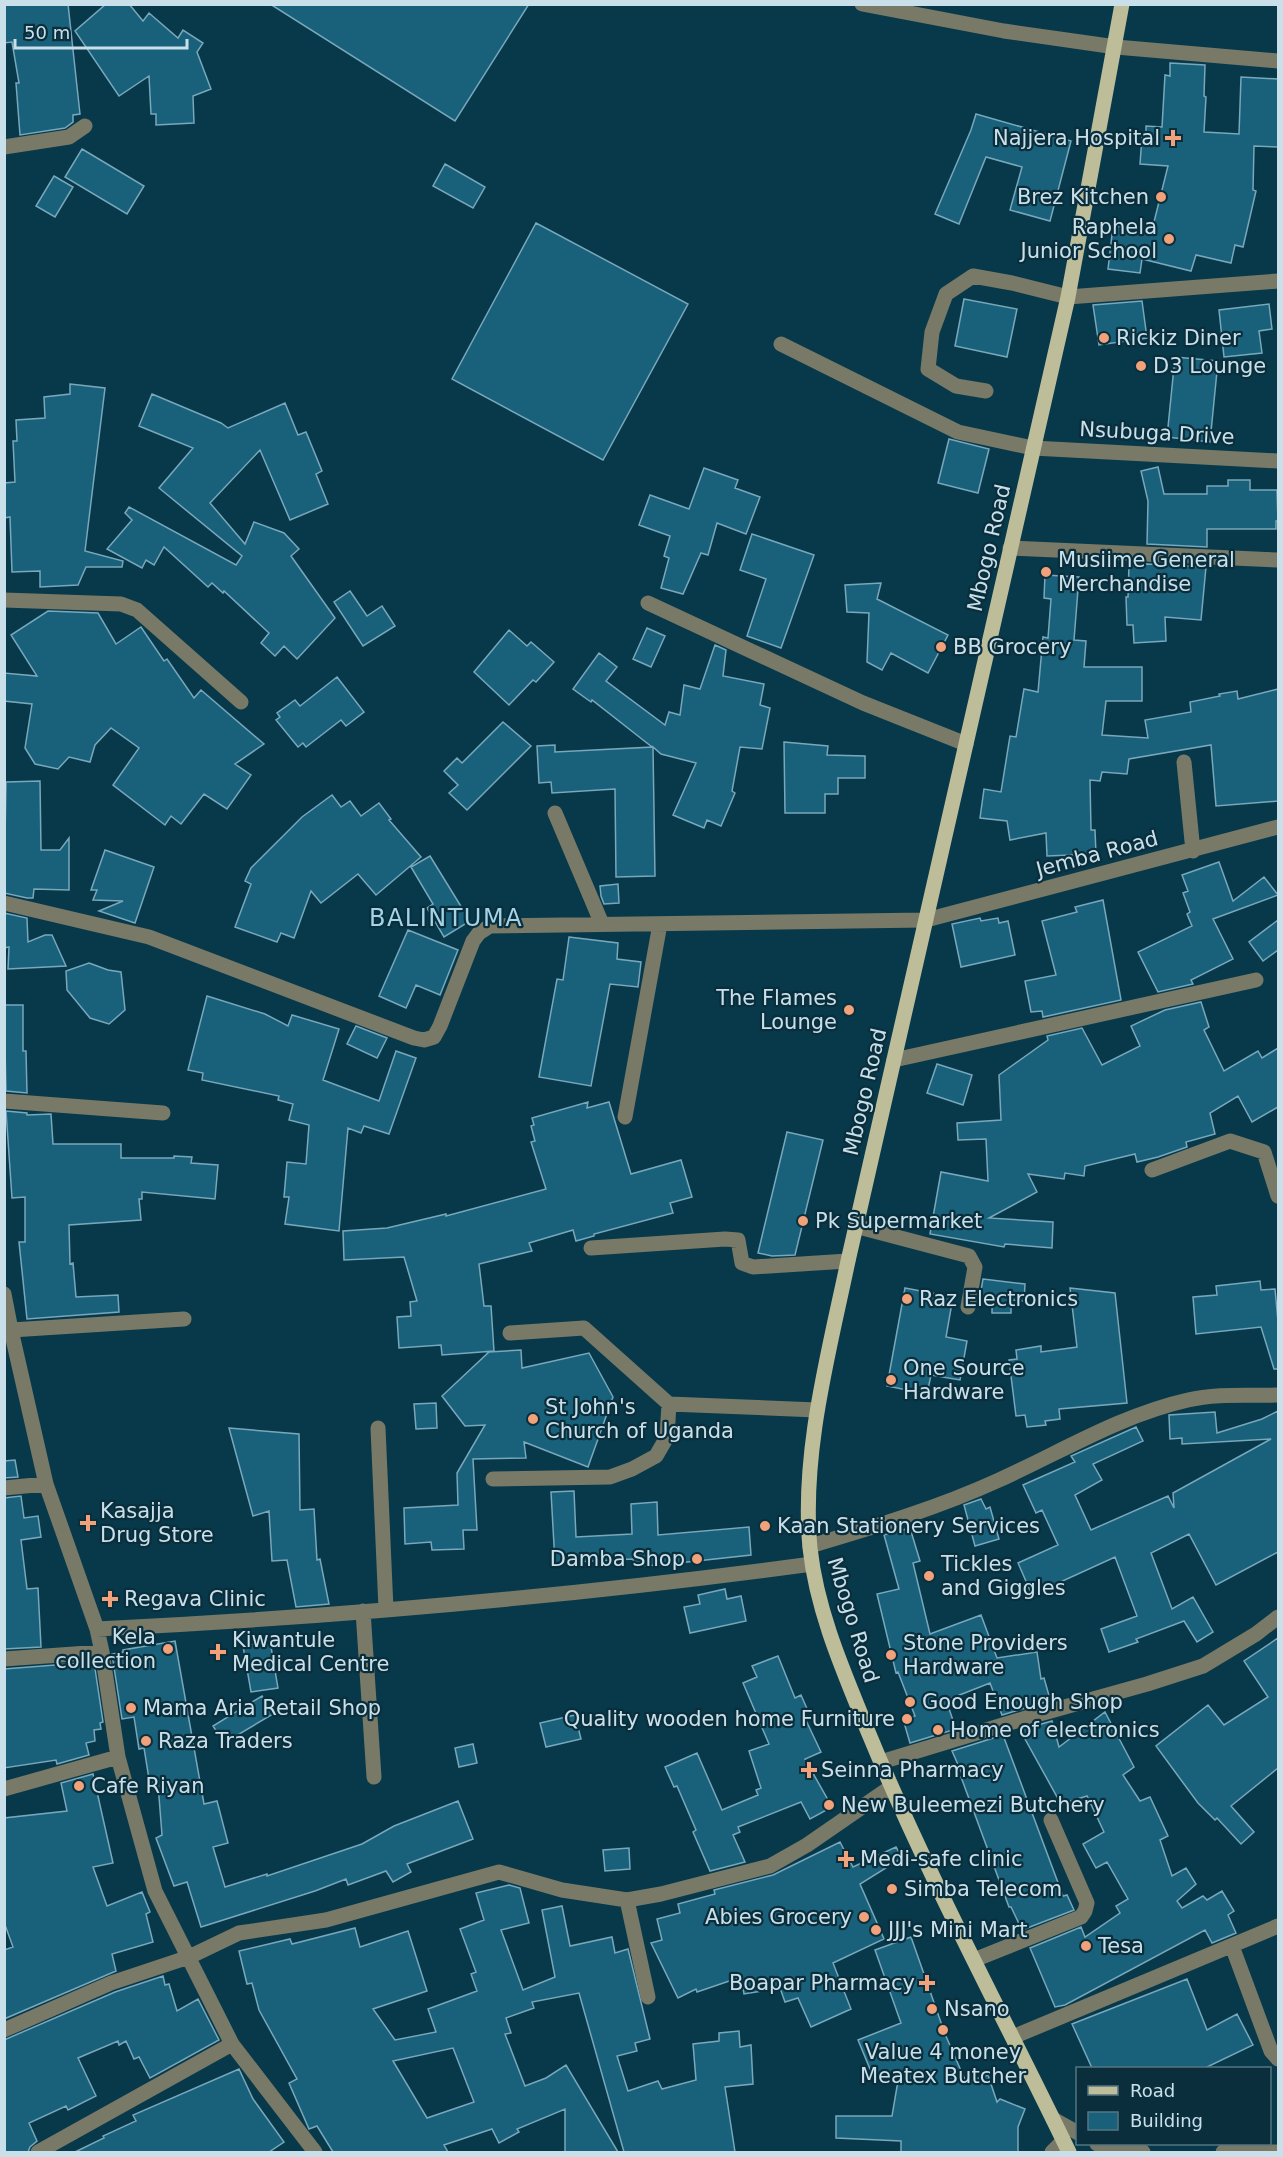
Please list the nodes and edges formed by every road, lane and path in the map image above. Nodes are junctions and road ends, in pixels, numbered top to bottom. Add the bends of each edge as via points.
1 (862, 4) edge
2 (1122, 4) edge
3 (1116, 47) junction
4 (1278, 61) edge
5 (86, 126) dead end
6 (4, 147) edge
7 (1278, 281) edge
8 (1068, 297) junction
9 (781, 344) dead end
10 (986, 391) dead end
11 (1033, 448) junction
12 (1278, 461) edge
13 (1010, 548) junction
14 (1278, 560) edge
15 (4, 600) edge
16 (648, 603) dead end
17 (241, 702) dead end
18 (966, 744) junction
19 (1184, 762) dead end
20 (555, 813) dead end
21 (1278, 827) edge
22 (1192, 851) junction
23 (4, 903) edge
24 (926, 920) junction
25 (602, 924) junction
26 (660, 924) junction
27 (1256, 980) dead end
28 (894, 1060) junction
29 (4, 1101) edge
30 (163, 1113) dead end
31 (625, 1117) dead end
32 (1152, 1170) dead end
33 (1278, 1196) edge
34 (855, 1226) junction
35 (591, 1248) dead end
36 (848, 1261) junction
37 (4, 1294) edge
38 (968, 1307) dead end
39 (184, 1319) dead end
40 (10, 1330) junction
41 (510, 1333) dead end
42 (1278, 1395) edge
43 (669, 1404) junction
44 (817, 1410) junction
45 (378, 1428) dead end
46 (493, 1479) dead end
47 (46, 1484) junction
48 (4, 1488) edge
49 (810, 1546) junction
50 (812, 1564) junction
51 (386, 1609) junction
52 (363, 1611) junction
53 (1278, 1617) edge
54 (97, 1629) junction
55 (102, 1653) junction
56 (4, 1659) edge
57 (118, 1757) junction
58 (881, 1762) junction
59 (374, 1777) dead end
60 (891, 1787) junction
61 (4, 1789) edge
62 (1051, 1820) dead end
63 (627, 1900) junction
64 (1278, 1926) edge
65 (1232, 1946) junction
66 (189, 1956) junction
67 (974, 1960) junction
68 (648, 1997) dead end
69 (4, 2030) edge
70 (1012, 2037) junction
71 (232, 2044) junction
72 (1278, 2059) edge
73 (1053, 2119) junction
74 (1076, 2132) edge
75 (1103, 2145) edge
76 (1066, 2147) edge
77 (38, 2152) edge
78 (315, 2152) edge
79 (1052, 2152) edge
80 (1143, 2152) edge
81 (1223, 2152) edge
82 (1278, 2152) edge

1 - 3 street
2 - 3 main road, Mbogo Road
3 - 4 street
3 - 8 main road, Mbogo Road
5 - 6 street via 69,137
7 - 8 street
8 - 10 street via 972,276 946,294 932,332 928,369 956,386
8 - 11 main road, Mbogo Road
9 - 11 street, Nsubuga Drive via 958,432
11 - 12 street, Nsubuga Drive
11 - 13 main road, Mbogo Road
13 - 14 street
13 - 18 main road, Mbogo Road
15 - 17 street via 121,604 137,610
16 - 18 street via 863,703
18 - 24 main road, Mbogo Road
19 - 22 street
20 - 25 street
21 - 22 street, Jemba Road
22 - 24 street, Jemba Road
23 - 25 street, Jemba Road via 149,937 424,1040 434,1037 440,1026 473,941 484,929
24 - 26 street, Jemba Road
24 - 28 main road, Mbogo Road
25 - 26 street, Jemba Road
26 - 31 street
27 - 28 street
28 - 34 main road, Mbogo Road
29 - 30 street
32 - 33 street via 1230,1140 1264,1152
34 - 36 main road, Mbogo Road
34 - 38 street via 969,1256 975,1267
35 - 36 street via 725,1239 738,1240 742,1263 753,1267
36 - 44 main road, Mbogo Road
37 - 40 street
39 - 40 street
40 - 47 street
41 - 43 street via 584,1328
42 - 49 street via 1189,1399 1144,1412 998,1481 911,1516
43 - 44 street
43 - 46 street via 667,1437 656,1456 632,1469 610,1477
44 - 49 main road, Mbogo Road via 810,1479
45 - 51 street
47 - 48 street
47 - 54 street
49 - 50 main road, Mbogo Road
50 - 51 street via 679,1582
50 - 58 main road, Mbogo Road via 842,1668
51 - 52 street
52 - 54 street
52 - 59 street
53 - 58 street via 1203,1666
54 - 55 street
55 - 56 street
55 - 57 street
57 - 61 street
57 - 66 street via 155,1892
58 - 60 main road, Mbogo Road
60 - 63 street via 770,1866
60 - 67 main road, Mbogo Road
62 - 67 street via 1087,1903 1085,1911 1081,1917
63 - 66 street via 562,1890 499,1872 326,1920 239,1933
63 - 68 street
64 - 65 street
65 - 70 street
65 - 72 street via 1271,2051
66 - 69 street via 111,1983
66 - 71 street
67 - 70 main road, Mbogo Road
70 - 73 main road, Mbogo Road
71 - 77 street
71 - 78 street
73 - 74 street
73 - 76 main road, Mbogo Road
75 - 80 street
76 - 79 street
81 - 82 street

